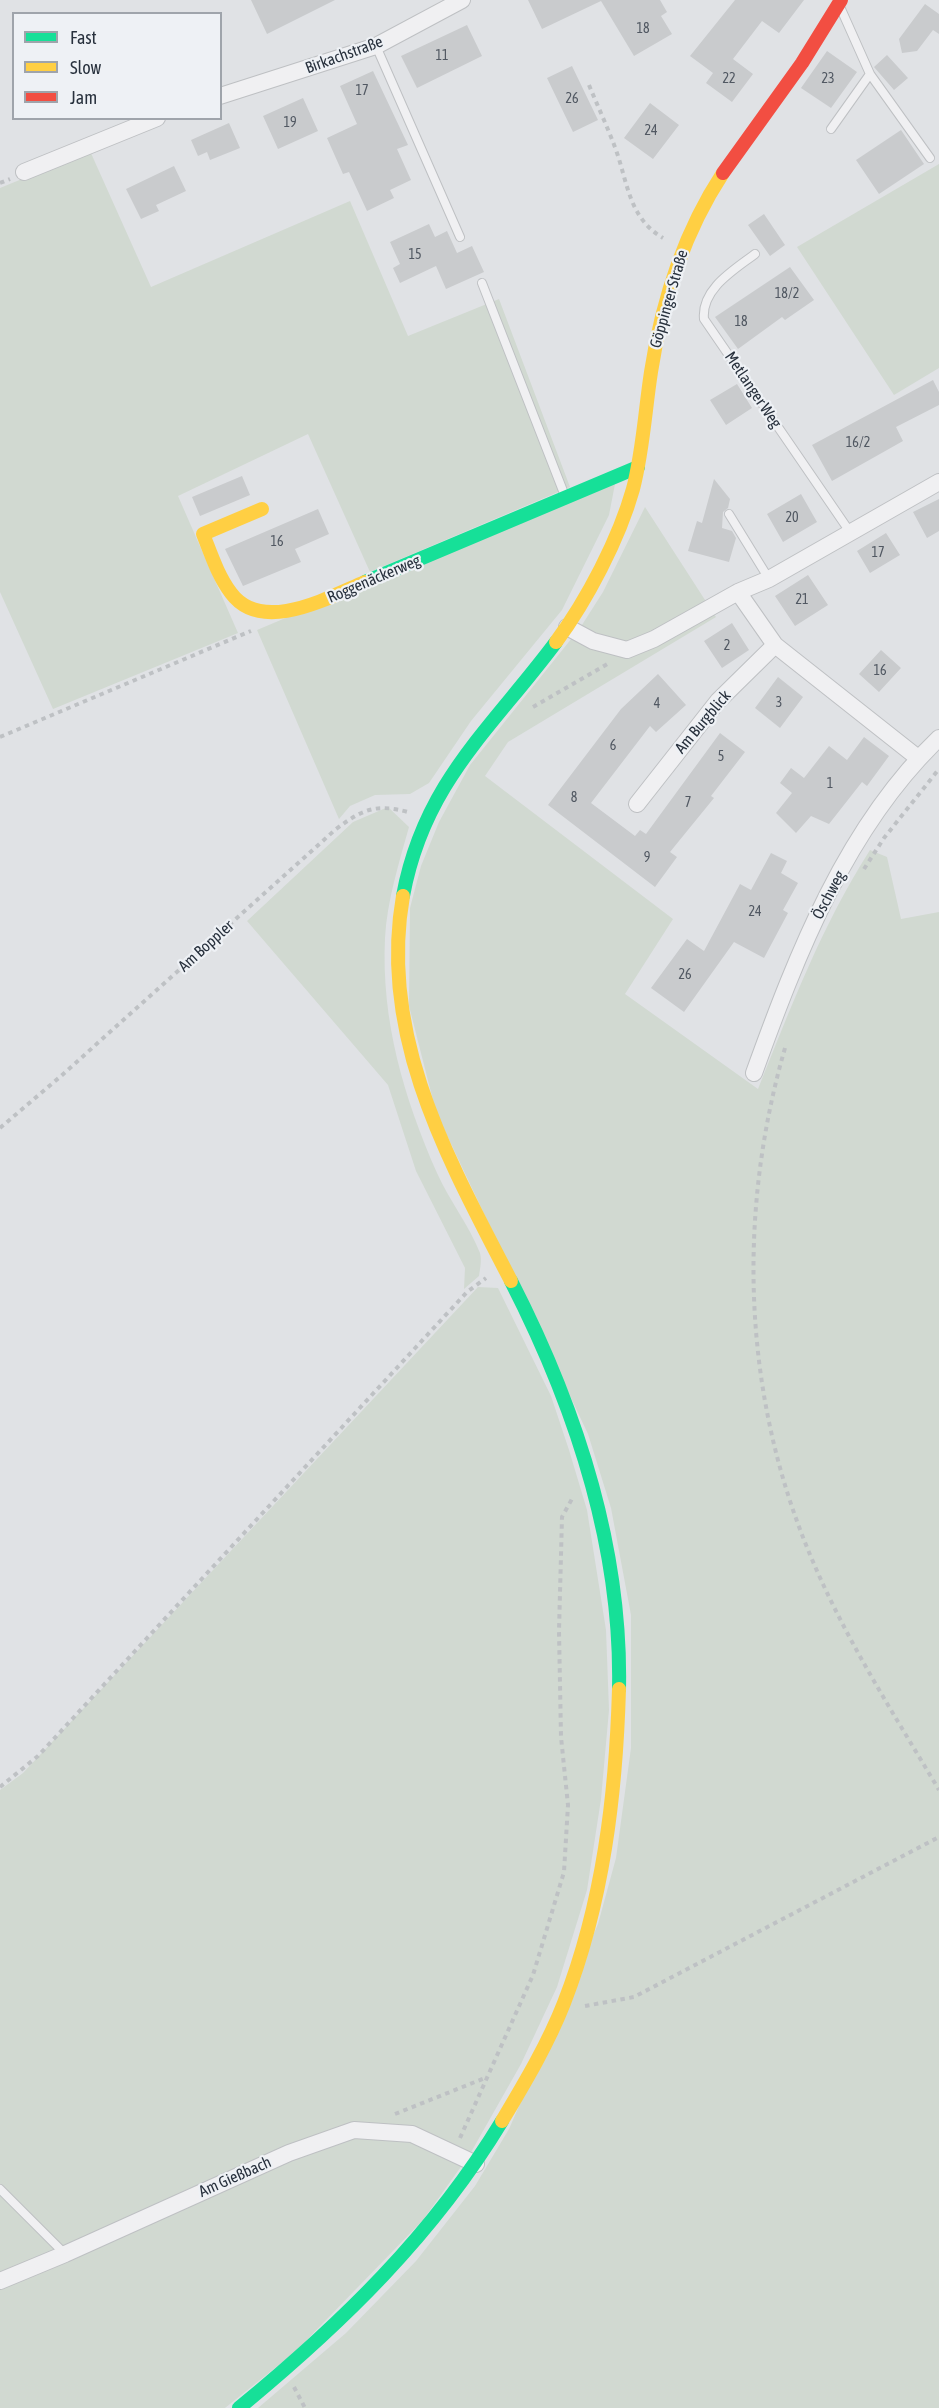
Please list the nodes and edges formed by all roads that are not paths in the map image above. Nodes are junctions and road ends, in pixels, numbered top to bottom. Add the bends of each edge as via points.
1 (462, 0) edge
2 (838, 2) edge
3 (376, 46) junction
4 (870, 75) junction
5 (222, 95) edge
6 (152, 120) edge
7 (831, 129) dead end
8 (930, 158) dead end
9 (24, 172) dead end
10 (460, 237) dead end
11 (755, 254) dead end
12 (482, 283) dead end
13 (638, 466) junction
14 (939, 482) edge
15 (567, 499) junction
16 (262, 509) dead end
17 (729, 514) dead end
18 (850, 532) junction
19 (769, 579) junction
20 (738, 592) junction
21 (567, 627) junction
22 (775, 645) junction
23 (939, 738) edge
24 (918, 758) junction
25 (637, 804) dead end
26 (754, 1073) dead end
27 (476, 2164) junction
28 (0, 2189) edge
29 (65, 2254) junction
30 (0, 2281) edge
31 (239, 2408) edge

1 - 3 street, Birkachstraße
2 - 4 lane
2 - 13 main road, Göppinger Straße via 719,182 682,248 652,358
3 - 5 street, Birkachstraße
3 - 10 lane
4 - 7 lane
4 - 8 lane
6 - 9 street
11 - 18 lane, Metlanger Weg via 719,281 703,308 704,319
12 - 15 lane
13 - 15 main road, Roggenäckerweg
13 - 21 main road, Göppinger Straße via 625,515
14 - 18 street
15 - 16 main road, Roggenäckerweg via 296,611 272,613 244,608 229,593 203,534
17 - 19 lane
18 - 19 street
19 - 20 street
20 - 21 street via 627,650 592,641
20 - 22 street
21 - 27 main road, Göppinger Straße via 466,752 429,815 405,887 398,933 403,1022 420,1092 438,1140 546,1353 563,1395 602,1516 620,1656 621,1732 613,1811 598,1888 563,2005 512,2106
22 - 24 street
22 - 25 street, Am Burgblick via 718,701
23 - 24 street, Öschweg
24 - 26 street, Öschweg via 838,876 807,936
27 - 29 street, Am Gießbach via 412,2134 354,2130 289,2153
27 - 31 main road, Göppinger Straße via 393,2268 331,2330
28 - 29 lane
29 - 30 street, Am Gießbach

